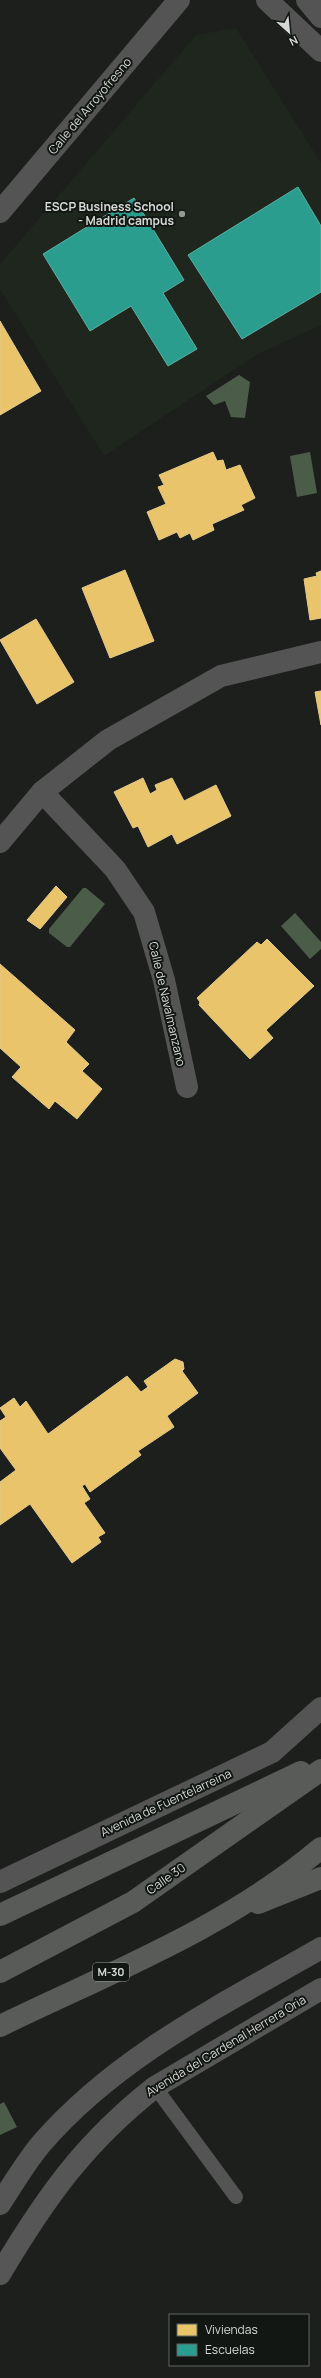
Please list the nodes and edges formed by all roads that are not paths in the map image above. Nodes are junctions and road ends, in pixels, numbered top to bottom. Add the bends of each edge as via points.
1 (180, 0) edge
2 (267, 0) edge
3 (307, 0) edge
4 (321, 17) edge
5 (290, 23) junction
6 (321, 51) edge
7 (321, 67) edge
8 (0, 212) edge
9 (321, 652) edge
10 (42, 792) junction
11 (0, 842) edge
12 (187, 1086) dead end
13 (321, 1708) edge
14 (321, 1764) edge
15 (321, 1770) edge
16 (321, 1848) edge
17 (321, 1878) edge
18 (0, 1882) edge
19 (0, 1915) edge
20 (221, 1917) junction
21 (321, 1948) edge
22 (0, 1972) edge
23 (321, 1989) edge
24 (0, 2026) edge
25 (155, 2087) junction
26 (236, 2197) dead end
27 (0, 2204) edge
28 (0, 2274) edge

1 - 8 street, Calle del Arroyofresno
2 - 5 street
3 - 4 street
5 - 6 street
5 - 7 street
9 - 10 street via 221,676 108,740
10 - 11 street
10 - 12 street, Calle de Navalmanzano via 115,869 144,912 164,980
13 - 18 street, Avenida de Fuentelarreina via 272,1752
14 - 19 highway
15 - 22 highway, Calle 30 via 133,1902
16 - 20 highway, M-30 via 302,1864
17 - 20 highway
20 - 24 highway, M-30
21 - 27 main road via 129,2062 67,2117 40,2145
23 - 25 main road, Avenida del Cardenal Herrera Oria
25 - 26 lane
25 - 28 main road, Avenida del Cardenal Herrera Oria via 100,2135 68,2170 42,2205

